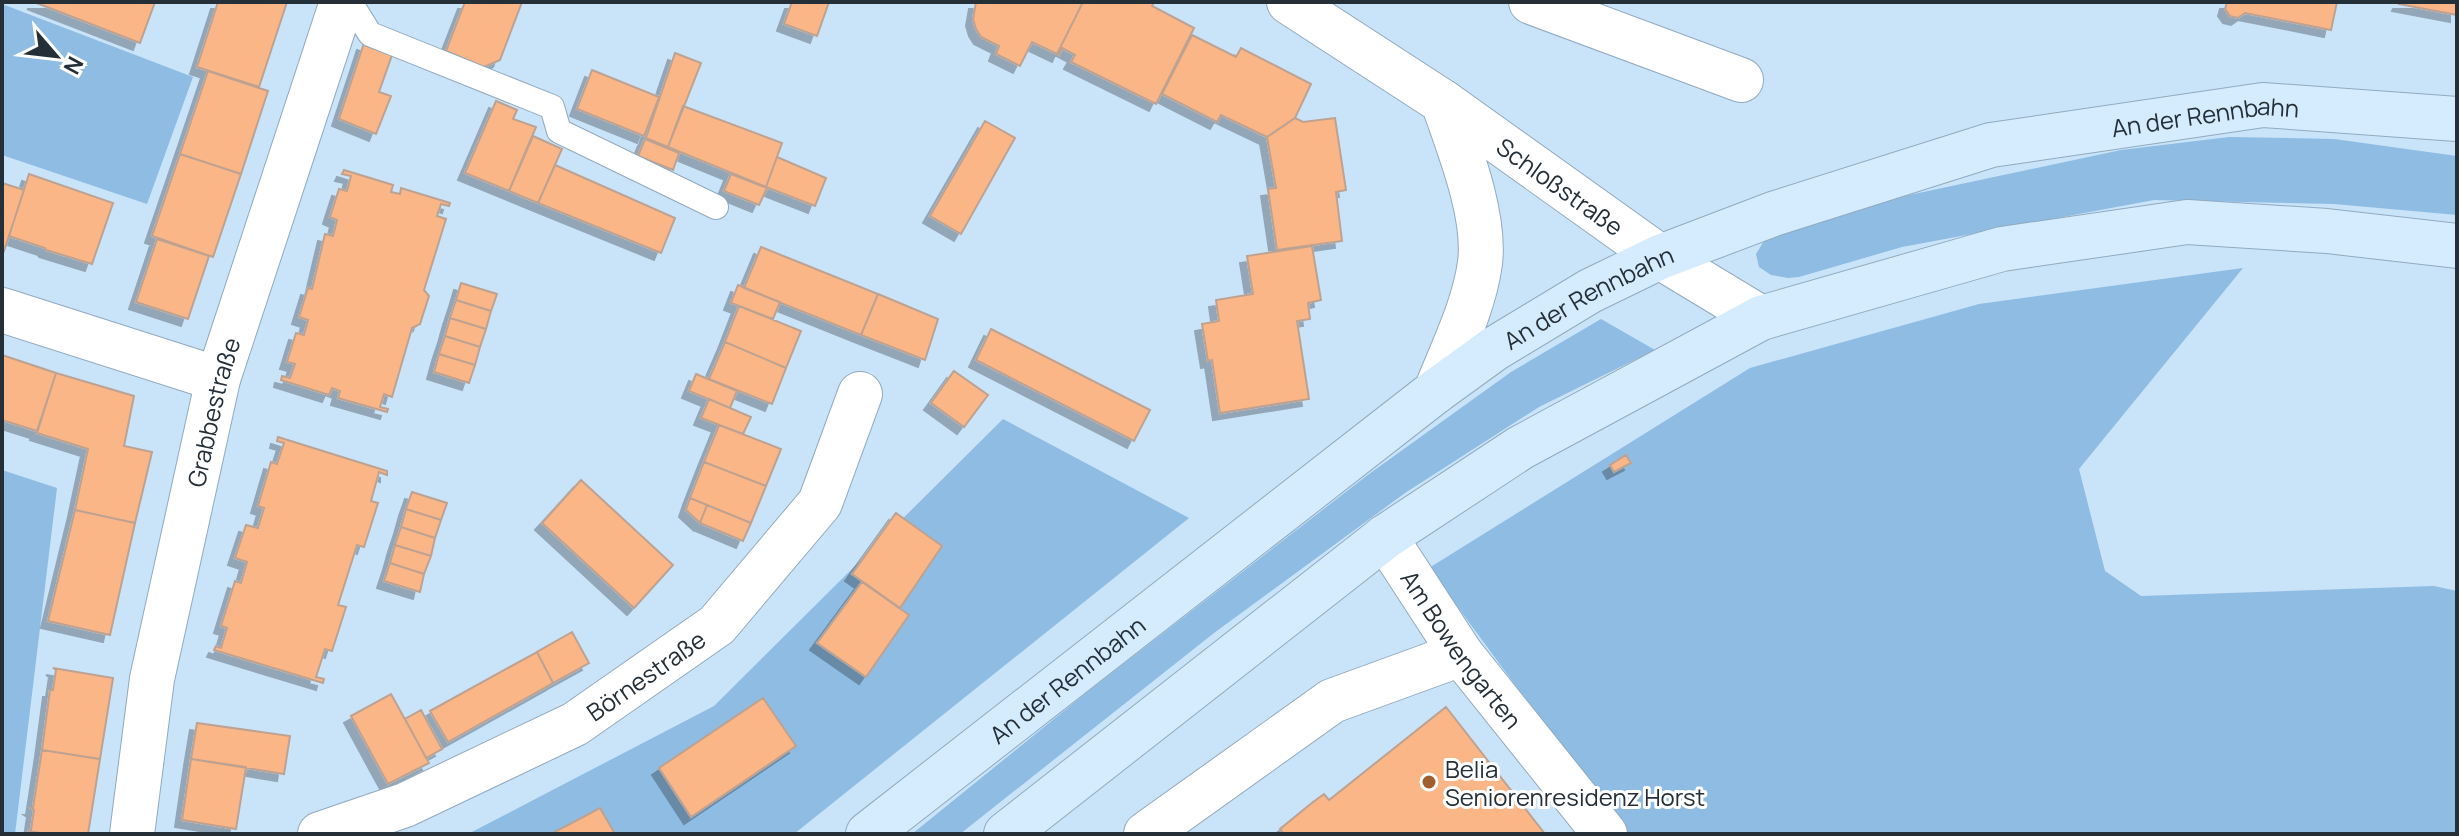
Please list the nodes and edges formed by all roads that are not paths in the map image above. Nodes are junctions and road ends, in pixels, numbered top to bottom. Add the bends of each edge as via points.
1 (342, 2) edge
2 (350, 2) edge
3 (1289, 2) edge
4 (1531, 2) edge
5 (1741, 80) dead end
6 (1443, 102) junction
7 (2457, 119) edge
8 (716, 207) dead end
9 (2457, 246) edge
10 (1660, 257) junction
11 (2, 310) edge
12 (1761, 318) junction
13 (218, 379) junction
14 (1436, 391) junction
15 (860, 394) dead end
16 (1385, 537) junction
17 (1461, 654) junction
18 (132, 834) edge
19 (320, 834) edge
20 (868, 834) edge
21 (1006, 834) edge
22 (1146, 834) edge
23 (1605, 834) edge

1 - 13 street, Grabbestraße
2 - 8 lane via 370,34 552,107 559,131
3 - 6 street, Schloßstraße
4 - 5 street
6 - 10 street, Schloßstraße
6 - 14 street, Schloßstraße via 1472,187 1480,256 1470,303
7 - 10 main road, An der Rennbahn via 2263,105 1991,145 1773,214
9 - 12 main road via 2187,222 2002,249
10 - 12 street, Schloßstraße
10 - 14 main road, An der Rennbahn via 1590,291
11 - 13 street
12 - 16 main road via 1520,448
13 - 18 street, Grabbestraße via 152,679
14 - 20 main road, An der Rennbahn
15 - 19 street, Börnestraße via 820,503 717,625 575,724 405,805
16 - 17 street, Am Bowengarten
16 - 21 main road
17 - 22 street via 1332,701
17 - 23 street, Am Bowengarten

